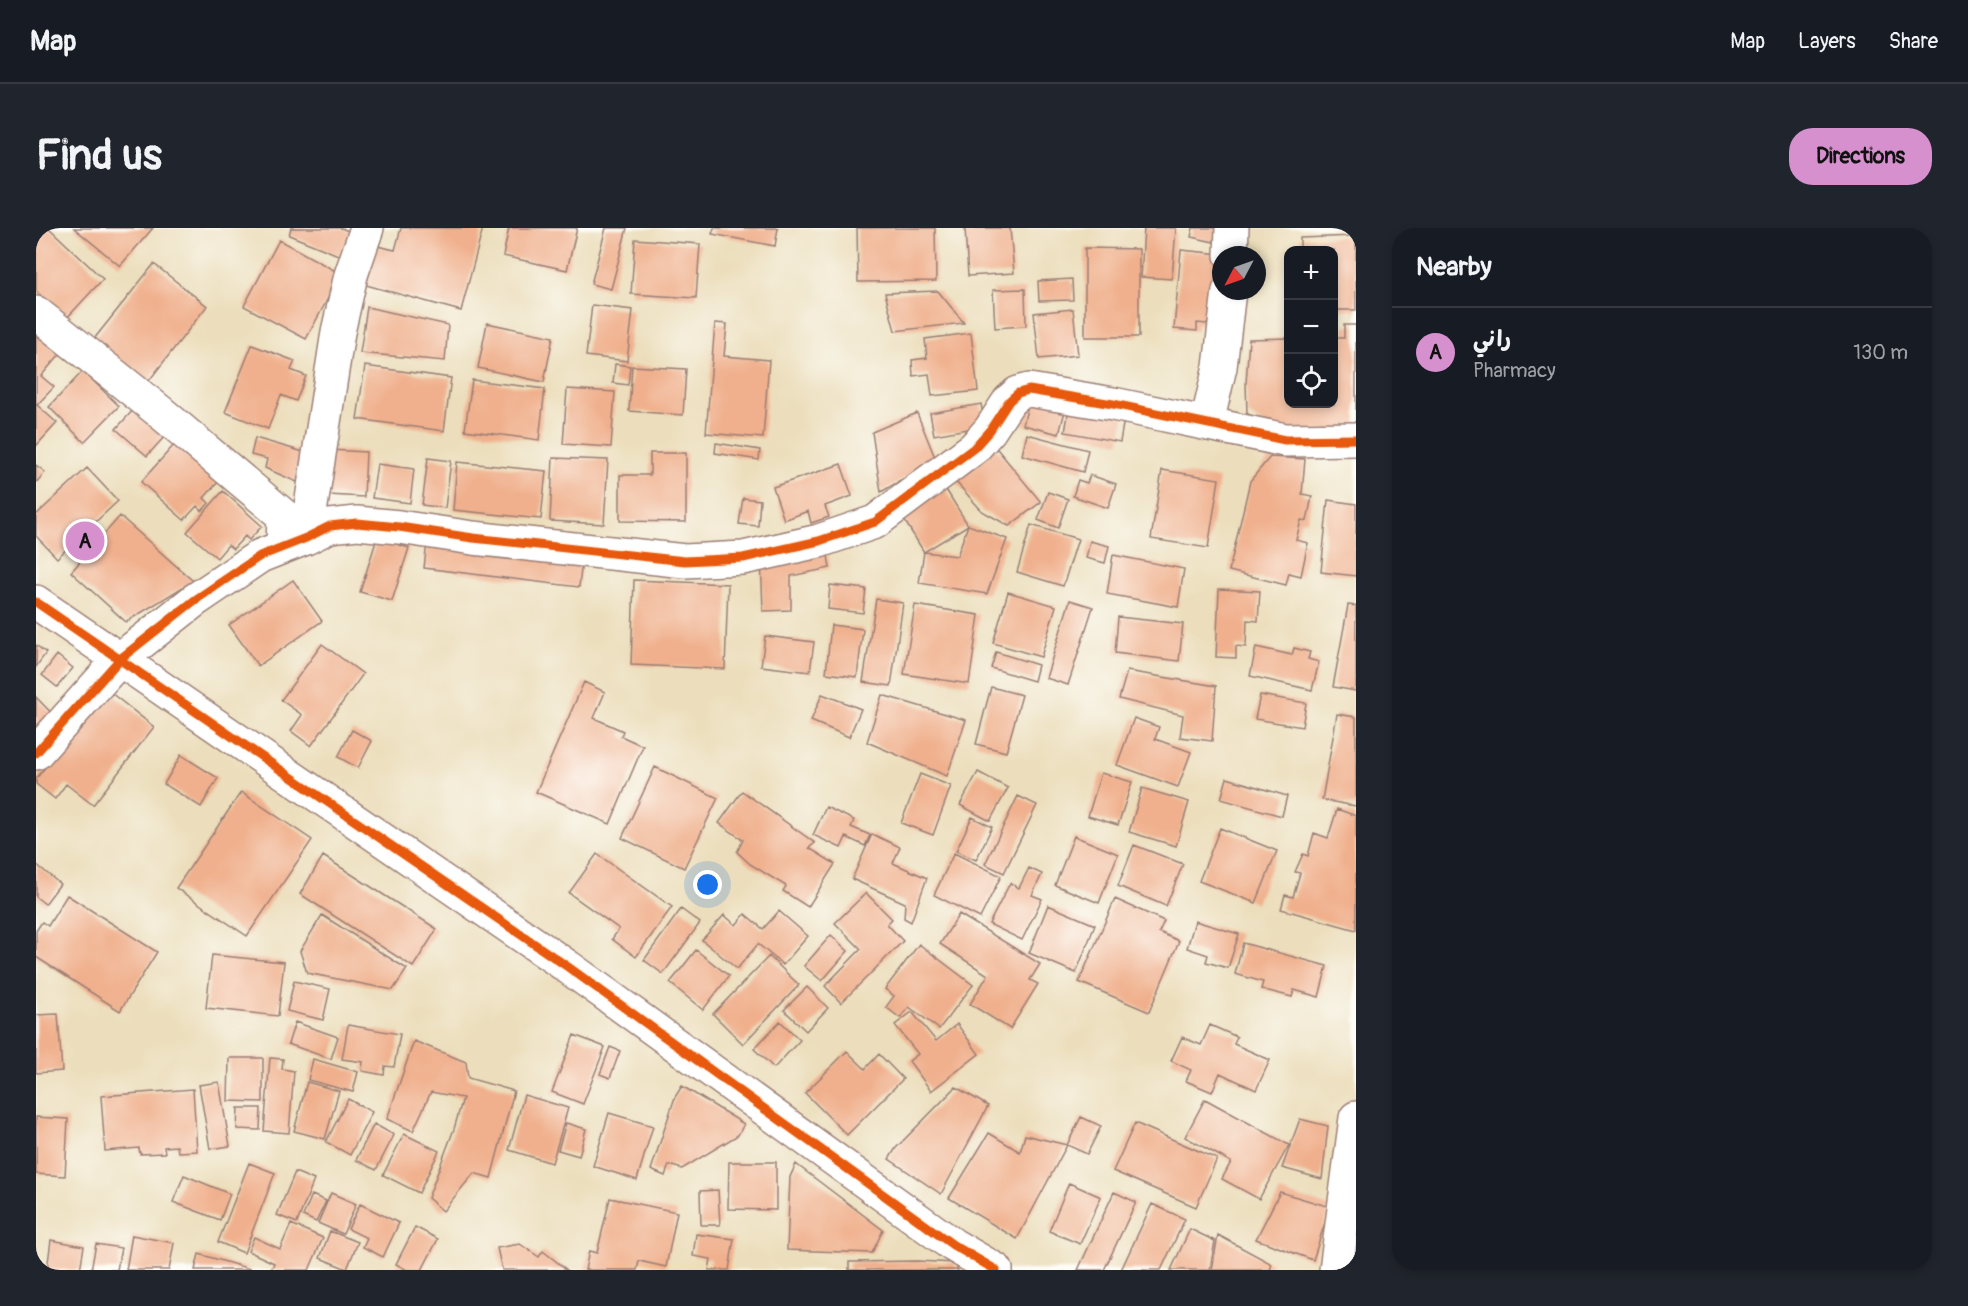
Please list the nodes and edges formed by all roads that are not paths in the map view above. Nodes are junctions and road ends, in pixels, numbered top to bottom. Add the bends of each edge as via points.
1 (367, 228) edge
2 (1232, 228) edge
3 (1231, 246) edge
4 (1228, 300) edge
5 (36, 313) edge
6 (1207, 423) junction
7 (1356, 439) edge
8 (295, 542) junction
9 (36, 602) edge
10 (120, 658) junction
11 (36, 753) edge
12 (1356, 1118) edge
13 (996, 1270) edge
14 (1336, 1270) edge

1 - 8 street via 351,275
2 - 3 street
4 - 6 street via 1220,367
5 - 8 street via 284,516
6 - 7 street via 1285,440
6 - 8 street via 1063,395 1029,390 1018,393 974,448 875,522 819,541 742,558 685,561 357,523 330,526
8 - 10 street via 260,556 225,579
9 - 10 street
10 - 11 street
10 - 13 street via 568,967 953,1245
12 - 14 street

